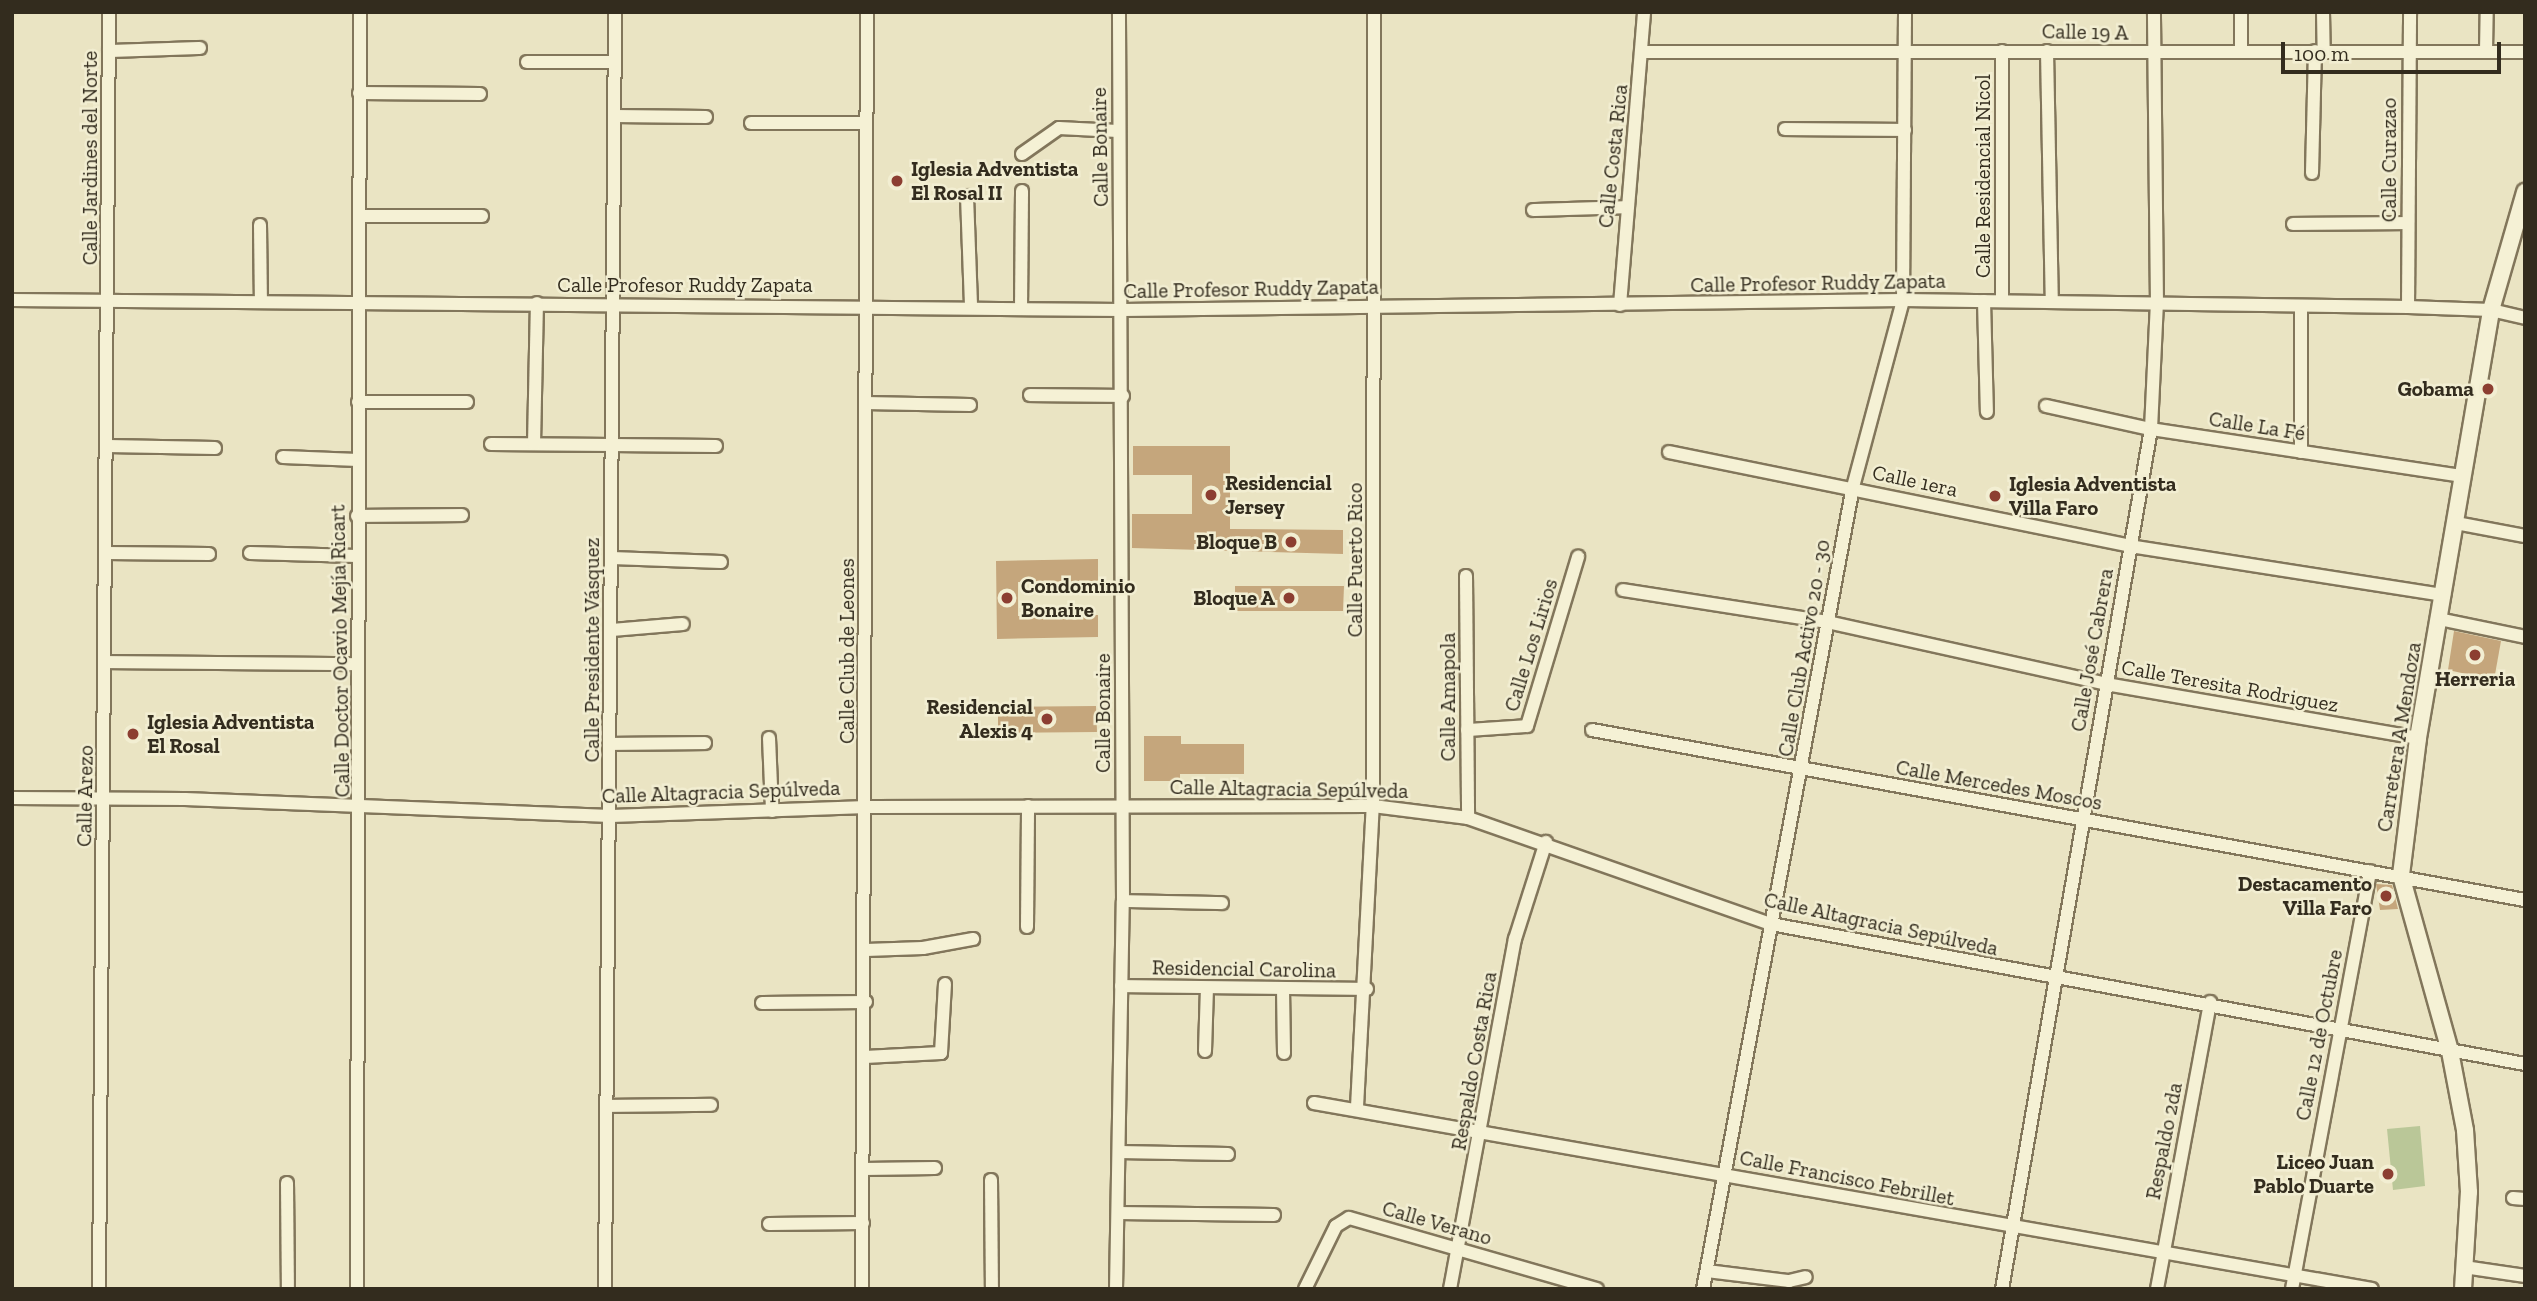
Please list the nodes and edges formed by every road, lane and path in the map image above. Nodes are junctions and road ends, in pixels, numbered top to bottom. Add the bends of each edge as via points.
1 (109, 12) edge
2 (360, 12) edge
3 (615, 12) edge
4 (867, 12) edge
5 (1119, 12) edge
6 (1374, 12) edge
7 (1644, 12) edge
8 (1905, 12) edge
9 (2154, 12) edge
10 (2241, 12) edge
11 (2323, 12) edge
12 (2410, 12) edge
13 (2487, 12) edge
14 (200, 48) dead end
15 (2241, 50) junction
16 (109, 51) junction
17 (2002, 51) junction
18 (2047, 51) junction
19 (2319, 51) junction
20 (2486, 51) junction
21 (1644, 52) junction
22 (1906, 52) junction
23 (2155, 52) junction
24 (2525, 52) edge
25 (2410, 53) junction
26 (527, 62) dead end
27 (615, 62) junction
28 (359, 93) junction
29 (480, 94) dead end
30 (614, 116) junction
31 (706, 117) dead end
32 (751, 123) dead end
33 (866, 123) junction
34 (1785, 129) dead end
35 (1905, 130) junction
36 (1118, 131) junction
37 (1022, 155) dead end
38 (2312, 173) dead end
39 (1022, 191) dead end
40 (2524, 195) edge
41 (967, 196) dead end
42 (1626, 207) junction
43 (1533, 210) dead end
44 (359, 216) junction
45 (482, 216) dead end
46 (2408, 223) junction
47 (2293, 224) dead end
48 (260, 225) dead end
49 (12, 300) edge
50 (1903, 300) junction
51 (358, 301) junction
52 (1984, 301) junction
53 (2002, 301) junction
54 (261, 302) junction
55 (2052, 302) junction
56 (110, 303) junction
57 (537, 303) junction
58 (2157, 303) junction
59 (865, 304) junction
60 (614, 305) junction
61 (1620, 305) junction
62 (971, 306) junction
63 (2301, 306) junction
64 (1021, 307) junction
65 (1375, 307) junction
66 (2407, 307) junction
67 (1123, 310) junction
68 (2491, 310) junction
69 (2525, 318) edge
70 (1030, 395) dead end
71 (1123, 396) junction
72 (358, 402) junction
73 (467, 402) dead end
74 (865, 403) junction
75 (970, 405) dead end
76 (2046, 406) dead end
77 (1987, 412) dead end
78 (2151, 429) junction
79 (491, 444) dead end
80 (534, 444) junction
81 (613, 445) junction
82 (108, 446) junction
83 (716, 446) dead end
84 (215, 448) dead end
85 (1669, 452) dead end
86 (2301, 452) junction
87 (283, 457) dead end
88 (358, 460) junction
89 (2463, 477) junction
90 (1853, 487) junction
91 (462, 515) dead end
92 (357, 516) junction
93 (2456, 523) junction
94 (2525, 536) edge
95 (2130, 546) junction
96 (107, 552) junction
97 (250, 553) dead end
98 (209, 554) dead end
99 (357, 556) junction
100 (1578, 557) dead end
101 (612, 558) junction
102 (721, 562) dead end
103 (1466, 576) dead end
104 (1623, 590) dead end
105 (2444, 595) junction
106 (2439, 620) junction
107 (1827, 622) junction
108 (683, 624) dead end
109 (612, 630) junction
110 (2525, 637) edge
111 (106, 662) junction
112 (358, 664) junction
113 (2106, 684) junction
114 (1467, 730) junction
115 (1592, 730) dead end
116 (769, 737) dead end
117 (2418, 738) junction
118 (705, 743) dead end
119 (611, 744) junction
120 (1802, 768) junction
121 (105, 798) junction
122 (12, 799) edge
123 (1122, 805) junction
124 (1028, 806) junction
125 (1373, 806) junction
126 (361, 807) junction
127 (867, 807) junction
128 (772, 811) junction
129 (611, 816) junction
130 (1468, 818) junction
131 (2080, 819) junction
132 (1546, 842) junction
133 (2370, 871) junction
134 (2400, 875) junction
135 (2525, 900) edge
136 (1123, 901) junction
137 (1222, 903) dead end
138 (1771, 924) junction
139 (1027, 927) dead end
140 (973, 939) dead end
141 (866, 950) junction
142 (2055, 979) junction
143 (945, 984) dead end
144 (1121, 986) junction
145 (1207, 989) junction
146 (1283, 989) junction
147 (1367, 989) junction
148 (866, 1002) junction
149 (2210, 1002) junction
150 (762, 1003) dead end
151 (2340, 1027) junction
152 (1205, 1051) dead end
153 (2450, 1052) junction
154 (1284, 1053) dead end
155 (865, 1057) junction
156 (2525, 1064) edge
157 (1314, 1103) dead end
158 (711, 1105) dead end
159 (607, 1106) junction
160 (1357, 1107) junction
161 (1482, 1129) junction
162 (1119, 1152) junction
163 (1228, 1154) dead end
164 (935, 1168) dead end
165 (864, 1169) junction
166 (1723, 1174) junction
167 (991, 1180) dead end
168 (287, 1183) dead end
169 (1118, 1213) junction
170 (1274, 1215) dead end
171 (863, 1223) junction
172 (769, 1224) dead end
173 (2012, 1228) junction
174 (1458, 1250) junction
175 (2163, 1252) junction
176 (2464, 1267) junction
177 (1707, 1270) junction
178 (2294, 1274) junction
179 (1806, 1276) dead end
180 (2525, 1276) edge
181 (99, 1289) edge
182 (288, 1289) edge
183 (357, 1289) edge
184 (605, 1289) edge
185 (862, 1289) edge
186 (992, 1289) edge
187 (1116, 1289) edge
188 (1305, 1289) edge
189 (1450, 1289) edge
190 (1597, 1289) edge
191 (1703, 1289) edge
192 (2002, 1289) edge
193 (2157, 1289) edge
194 (2292, 1289) edge
195 (2372, 1289) edge
196 (2463, 1289) edge

1 - 16 street, Calle Jardines del Norte
2 - 28 street, Calle Doctor Ocavio Mejía Ricart
3 - 27 street, Calle Presidente Vásquez
4 - 33 street, Calle Club de Leones
5 - 36 street, Calle Bonaire
6 - 65 street, Calle Puerto Rico
7 - 21 street, Calle Costa Rica
8 - 22 street, Calle Club Activo 20 - 30
9 - 23 street, Calle José Cabrera
10 - 15 street
11 - 19 street
12 - 25 street, Calle Curazao
13 - 20 street
14 - 16 street
15 - 19 street, Calle 19 A
15 - 23 street, Calle 19 A
16 - 56 street, Calle Jardines del Norte
17 - 18 street, Calle 19 A
17 - 22 street, Calle 19 A
17 - 53 street, Calle Residencial Nicol
18 - 23 street, Calle 19 A
18 - 55 street
19 - 25 street, Calle 19 A
19 - 38 street
20 - 24 street, Calle 19 A
20 - 25 street, Calle 19 A
21 - 22 street, Calle 19 A
21 - 42 street, Calle Costa Rica
22 - 35 street, Calle Club Activo 20 - 30
23 - 58 street, Calle José Cabrera
25 - 46 street, Calle Curazao
26 - 27 street
27 - 30 street, Calle Presidente Vásquez
28 - 29 street
28 - 44 street, Calle Doctor Ocavio Mejía Ricart
30 - 31 street
30 - 60 street, Calle Presidente Vásquez
32 - 33 street
33 - 59 street, Calle Club de Leones
34 - 35 street
35 - 50 street, Calle Club Activo 20 - 30
36 - 37 street via 1059,128
36 - 67 street, Calle Bonaire
39 - 64 street
40 - 68 street, Carretera A Mendoza
41 - 62 street
42 - 43 street
42 - 61 street, Calle Costa Rica
44 - 45 street
44 - 51 street, Calle Doctor Ocavio Mejía Ricart
46 - 47 street
46 - 66 street, Calle Curazao
48 - 54 street
49 - 56 street, Calle Profesor Ruddy Zapata
50 - 52 street, Calle Profesor Ruddy Zapata
50 - 61 street, Calle Profesor Ruddy Zapata
50 - 90 street, Calle Club Activo 20 - 30
51 - 54 street, Calle Profesor Ruddy Zapata
51 - 57 street, Calle Profesor Ruddy Zapata
51 - 72 street, Calle Doctor Ocavio Mejía Ricart
52 - 53 street, Calle Profesor Ruddy Zapata
52 - 77 street
53 - 55 street, Calle Profesor Ruddy Zapata
54 - 56 street, Calle Profesor Ruddy Zapata
55 - 58 street, Calle Profesor Ruddy Zapata
56 - 82 street, Calle Arezo
57 - 60 street, Calle Profesor Ruddy Zapata
57 - 80 street
58 - 63 street, Calle Profesor Ruddy Zapata
58 - 78 street, Calle José Cabrera
59 - 60 street, Calle Profesor Ruddy Zapata
59 - 62 street, Calle Profesor Ruddy Zapata
59 - 74 street, Calle Club de Leones
60 - 81 street, Calle Presidente Vásquez
61 - 65 street, Calle Profesor Ruddy Zapata
62 - 64 street, Calle Profesor Ruddy Zapata
63 - 66 street, Calle Profesor Ruddy Zapata
63 - 86 street
64 - 67 street, Calle Profesor Ruddy Zapata
65 - 67 street, Calle Profesor Ruddy Zapata
65 - 125 street, Calle Puerto Rico
66 - 68 street, Calle Profesor Ruddy Zapata
67 - 71 street, Calle Bonaire
68 - 69 street
68 - 89 street, Carretera A Mendoza
70 - 71 street
71 - 123 street, Calle Bonaire
72 - 73 street
72 - 88 street, Calle Doctor Ocavio Mejía Ricart
74 - 75 street
74 - 127 street, Calle Club de Leones
76 - 78 street, Calle La Fé
78 - 86 street, Calle La Fé
78 - 95 street, Calle José Cabrera
79 - 80 street
80 - 81 street
81 - 83 street
81 - 101 street, Calle Presidente Vásquez
82 - 84 street
82 - 96 street, Calle Arezo
85 - 90 street, Calle 1era
86 - 89 street, Calle La Fé
87 - 88 street
88 - 92 street, Calle Doctor Ocavio Mejía Ricart
89 - 93 street, Carretera A Mendoza
90 - 95 street, Calle 1era
90 - 107 street, Calle Club Activo 20 - 30
91 - 92 street
92 - 99 street, Calle Doctor Ocavio Mejía Ricart
93 - 94 street
93 - 105 street, Carretera A Mendoza
95 - 105 street, Calle 1era
95 - 113 street, Calle José Cabrera
96 - 98 street
96 - 111 street, Calle Arezo
97 - 99 street
99 - 112 street, Calle Doctor Ocavio Mejía Ricart
100 - 114 street, Calle Los Lirios via 1527,726
101 - 102 street
101 - 109 street, Calle Presidente Vásquez
103 - 114 street, Calle Amapola
104 - 107 street, Calle Teresita Rodriguez
105 - 106 street, Carretera A Mendoza
106 - 110 street
106 - 117 street, Carretera A Mendoza
107 - 113 street, Calle Teresita Rodriguez
107 - 120 street, Calle Club Activo 20 - 30
108 - 109 street
109 - 119 street, Calle Presidente Vásquez
111 - 112 street
111 - 121 street, Calle Arezo
112 - 126 street, Calle Doctor Ocavio Mejía Ricart
113 - 117 street, Calle Teresita Rodriguez
113 - 131 street, Calle José Cabrera
114 - 130 street, Calle Amapola
115 - 120 street, Calle Mercedes Moscos
116 - 128 street
117 - 134 street, Carretera A Mendoza
118 - 119 street
119 - 129 street, Calle Presidente Vásquez
120 - 131 street, Calle Mercedes Moscos
120 - 138 street, Calle Club Activo 20 - 30
121 - 122 street, Calle Altagracia Sepúlveda
121 - 126 street, Calle Altagracia Sepúlveda
121 - 181 street, Calle Arezo
123 - 124 street, Calle Altagracia Sepúlveda
123 - 125 street, Calle Altagracia Sepúlveda
123 - 136 street, Calle Bonaire
124 - 127 street, Calle Altagracia Sepúlveda
124 - 139 street
125 - 130 street, Calle Altagracia Sepúlveda
125 - 147 street, Calle Puerto Rico
126 - 129 street, Calle Altagracia Sepúlveda
126 - 183 street, Calle Doctor Ocavio Mejía Ricart
127 - 128 street, Calle Altagracia Sepúlveda
127 - 141 street, Calle Club de Leones
128 - 129 street, Calle Altagracia Sepúlveda
129 - 159 street, Calle Presidente Vásquez
130 - 132 street, Calle Altagracia Sepúlveda
131 - 133 street, Calle Mercedes Moscos
131 - 142 street, Calle José Cabrera
132 - 138 street, Calle Altagracia Sepúlveda
132 - 161 street, Respaldo Costa Rica via 1515,939
133 - 134 street, Calle Mercedes Moscos
133 - 151 street, Calle 12 de Octubre
134 - 135 street, Calle Mercedes Moscos
134 - 153 street, Carretera A Mendoza
136 - 137 street
136 - 144 street, Calle Bonaire
138 - 142 street, Calle Altagracia Sepúlveda
138 - 166 street, Calle Club Activo 20 - 30
140 - 141 street via 923,948
141 - 148 street, Calle Club de Leones
142 - 149 street, Calle Altagracia Sepúlveda
142 - 173 street, Calle José Cabrera
143 - 155 street via 941,1054
144 - 145 street, Residencial Carolina
144 - 162 street, Calle Bonaire
145 - 146 street, Residencial Carolina
145 - 152 street
146 - 147 street, Residencial Carolina
146 - 154 street
147 - 160 street, Calle Puerto Rico
148 - 150 street
148 - 155 street, Calle Club de Leones
149 - 151 street, Calle Altagracia Sepúlveda
149 - 175 street, Respaldo 2da
151 - 153 street, Calle Altagracia Sepúlveda
151 - 178 street, Calle 12 de Octubre
153 - 156 street, Calle Altagracia Sepúlveda
153 - 176 street, Carretera A Mendoza via 2469,1162
155 - 165 street, Calle Club de Leones
157 - 160 street, Calle Francisco Febrillet
158 - 159 street
159 - 184 street, Calle Presidente Vásquez
160 - 161 street, Calle Francisco Febrillet
161 - 166 street, Calle Francisco Febrillet
161 - 174 street, Respaldo Costa Rica
162 - 163 street
162 - 169 street, Calle Bonaire
164 - 165 street
165 - 171 street, Calle Club de Leones
166 - 173 street, Calle Francisco Febrillet
166 - 177 street, Calle Club Activo 20 - 30
167 - 186 street
168 - 182 street
169 - 170 street
169 - 187 street, Calle Bonaire
171 - 172 street
171 - 185 street, Calle Club de Leones
173 - 175 street, Calle Francisco Febrillet
173 - 192 street, Calle José Cabrera
174 - 188 street, Calle Verano via 1349,1218 1336,1226
174 - 189 street, Respaldo Costa Rica
174 - 190 street, Calle Verano
175 - 178 street, Calle Francisco Febrillet
175 - 193 street, Respaldo 2da
176 - 180 street
176 - 196 street, Carretera A Mendoza
177 - 179 street via 1789,1281
177 - 191 street, Calle Club Activo 20 - 30
178 - 194 street, Calle 12 de Octubre
178 - 195 street, Calle Francisco Febrillet

